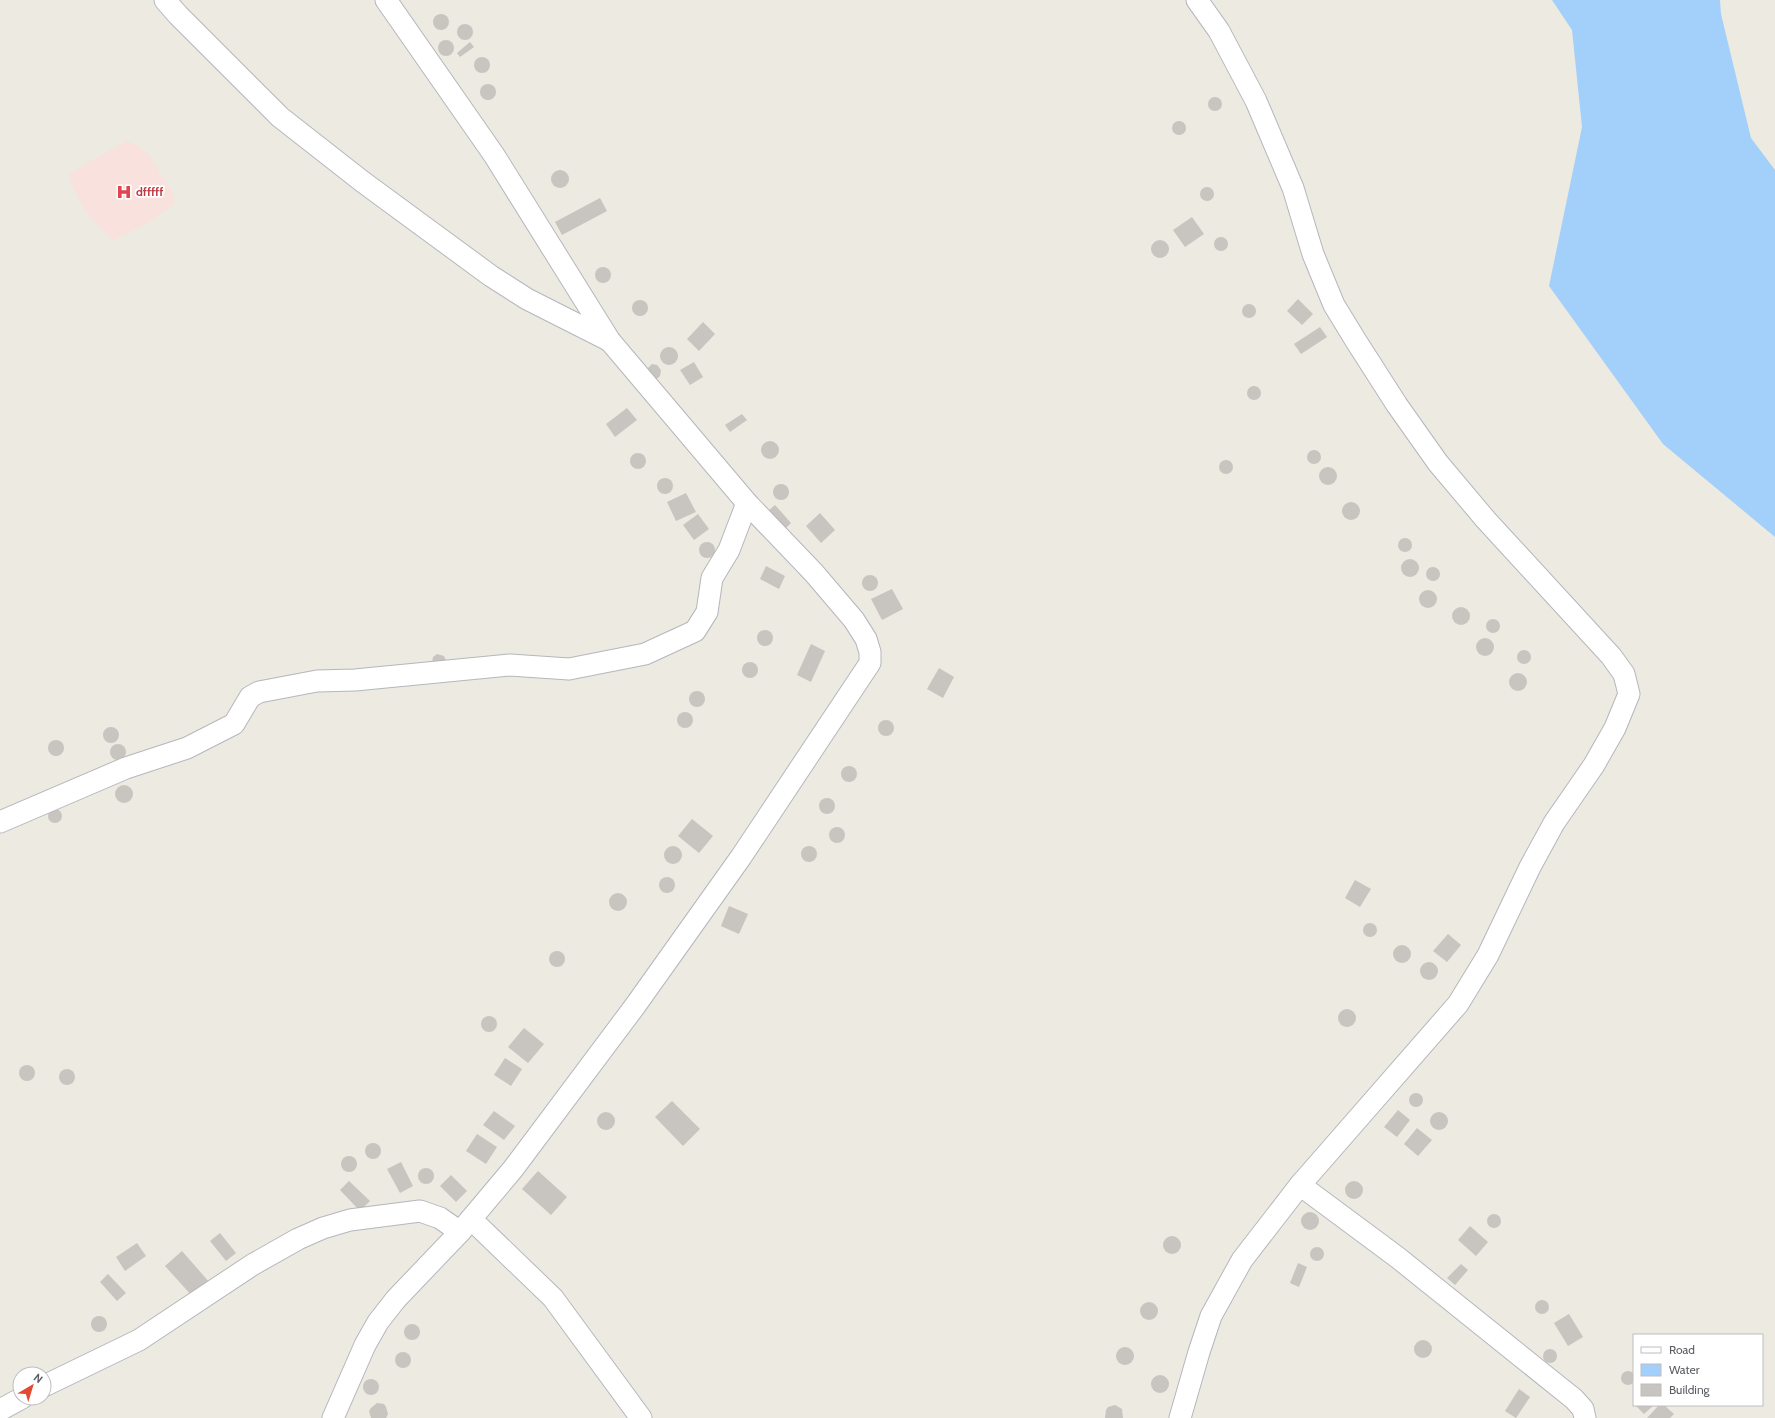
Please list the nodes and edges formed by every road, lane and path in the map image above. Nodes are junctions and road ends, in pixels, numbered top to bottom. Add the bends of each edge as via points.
1 (165, 0) edge
2 (386, 0) edge
3 (1197, 0) edge
4 (610, 341) junction
5 (747, 503) junction
6 (0, 822) edge
7 (1300, 1185) junction
8 (466, 1226) junction
9 (52, 1382) edge
10 (12, 1403) edge
11 (0, 1410) edge
12 (333, 1418) edge
13 (641, 1418) edge
14 (1180, 1418) edge
15 (1585, 1418) edge

1 - 4 street via 280,117 363,182 521,296
2 - 4 street via 494,155
3 - 7 street via 1219,32 1256,101 1293,188 1312,254 1334,305 1356,341 1438,463 1486,520 1611,656 1624,674 1630,694 1594,765 1554,823 1488,955 1458,1004
4 - 5 street
5 - 6 street via 729,550 712,578 707,612 695,631 645,654 569,668 510,665 355,680 317,681 259,692 250,697 234,724 194,744 119,771
5 - 8 street via 814,573 854,620 866,639 870,663 740,857 639,999 513,1168
7 - 14 street via 1242,1260 1211,1316
7 - 15 street via 1397,1257 1574,1399 1583,1409
8 - 9 street via 420,1211 350,1220 323,1228 252,1265 139,1340
8 - 12 street via 396,1299 378,1322 365,1344
8 - 13 street via 553,1298
10 - 11 street

